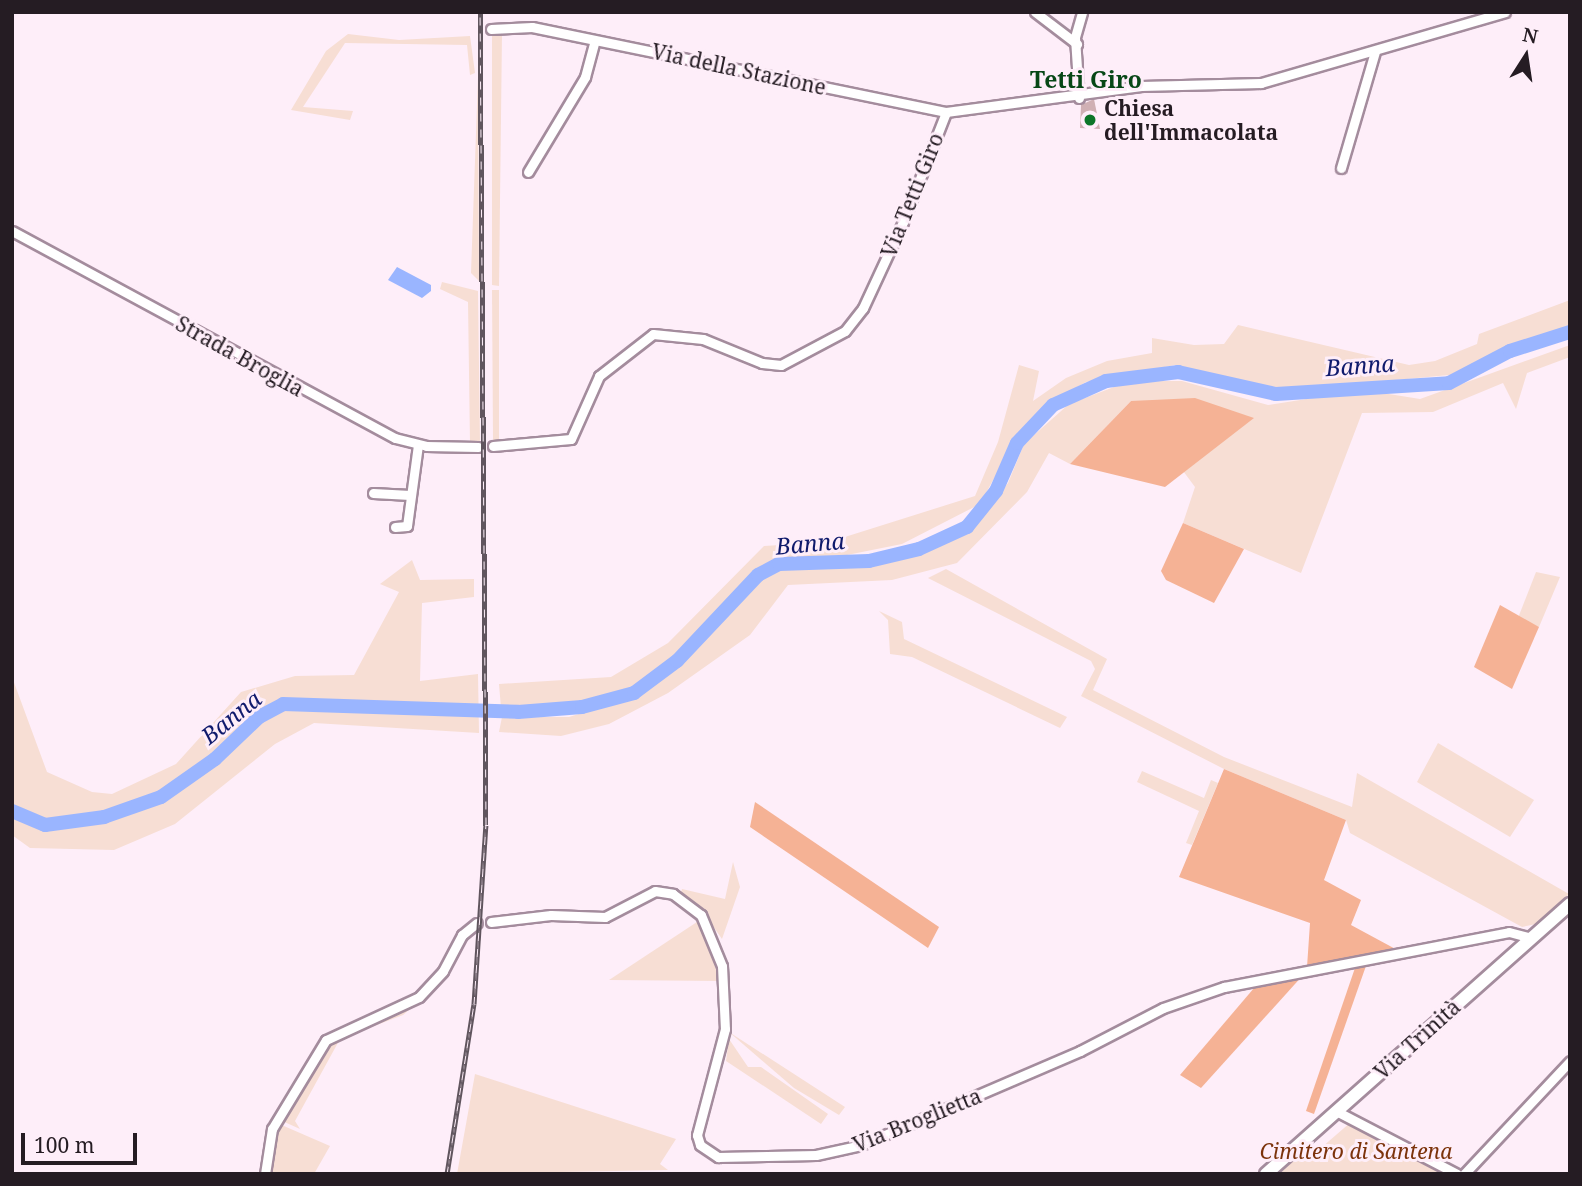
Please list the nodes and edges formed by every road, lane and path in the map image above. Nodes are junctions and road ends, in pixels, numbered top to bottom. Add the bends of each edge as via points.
1 (1035, 12) edge
2 (1082, 12) edge
3 (1505, 12) edge
4 (491, 29) dead end
5 (595, 40) junction
6 (1077, 44) junction
7 (1375, 52) junction
8 (1079, 97) junction
9 (946, 112) junction
10 (1341, 168) dead end
11 (528, 172) dead end
12 (12, 231) edge
13 (418, 445) junction
14 (493, 446) dead end
15 (478, 447) dead end
16 (373, 493) dead end
17 (410, 495) junction
18 (395, 527) dead end
19 (1570, 904) edge
20 (491, 922) dead end
21 (477, 923) dead end
22 (1531, 938) junction
23 (1570, 1061) edge
24 (1339, 1112) junction
25 (265, 1174) edge
26 (1266, 1174) edge
27 (1457, 1174) edge
28 (1464, 1174) edge

1 - 6 street
2 - 6 street
3 - 7 street, Via Tetti Giro
4 - 5 street, Via della Stazione via 532,27
5 - 9 street, Via della Stazione
5 - 11 street via 586,77
6 - 8 street
7 - 8 street, Via Tetti Giro via 1254,84 1141,86
7 - 10 street
8 - 9 street, Via Tetti Giro
9 - 14 street, Via Tetti Giro via 903,222 863,308 845,331 781,365 762,363 703,339 653,334 599,376 571,439
12 - 13 street, Strada Broglia via 352,418
13 - 15 street, Strada Broglia
13 - 17 street
16 - 17 street
17 - 18 street via 407,526
19 - 22 street, Via Trinità
20 - 22 street, Via Broglietta via 551,915 605,917 655,891 673,894 701,915 722,966 725,1029 697,1135 700,1145 718,1157 816,1155 875,1140 1080,1051 1163,1008 1224,987 1509,932
21 - 25 street via 462,935 443,971 419,997 326,1040 272,1129
22 - 24 street, Via Trinità
23 - 28 street
24 - 26 street, Via Trinità
24 - 27 street

